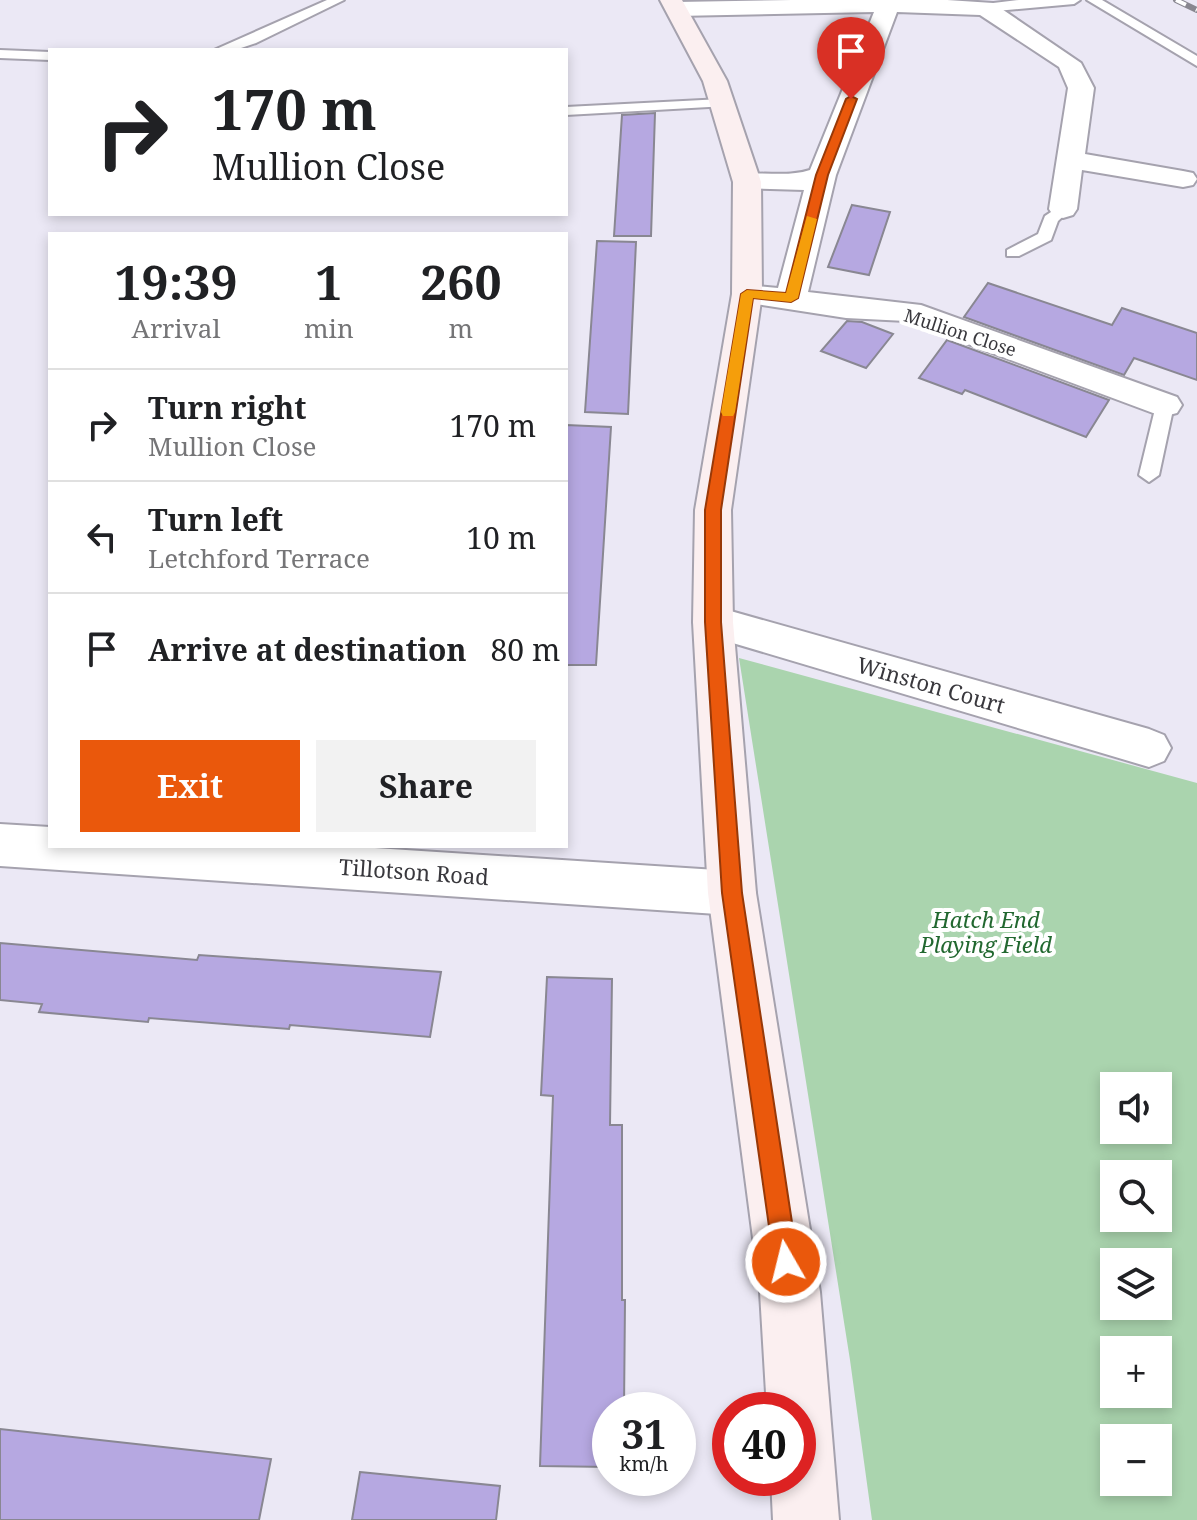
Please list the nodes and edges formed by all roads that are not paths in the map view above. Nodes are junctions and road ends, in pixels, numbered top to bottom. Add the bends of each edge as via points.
1 (338, 0) edge
2 (1074, 0) edge
3 (1093, 0) edge
4 (918, 3) edge
5 (674, 5) edge
6 (888, 5) junction
7 (985, 8) junction
8 (230, 48) edge
9 (0, 54) edge
10 (48, 56) edge
11 (1197, 62) edge
12 (722, 103) junction
13 (568, 111) edge
14 (1070, 160) junction
15 (822, 175) junction
16 (1183, 179) dead end
17 (747, 182) junction
18 (1063, 209) joint
19 (1013, 253) dead end
20 (747, 294) junction
21 (791, 298) junction
22 (1165, 405) joint
23 (1149, 475) dead end
24 (713, 622) junction
25 (1149, 748) dead end
26 (0, 845) edge
27 (48, 847) edge
28 (89, 848) edge
29 (119, 849) edge
30 (732, 893) junction
31 (806, 1520) edge

1 - 8 lane via 251,43
2 - 7 lane
3 - 11 lane
4 - 6 street
4 - 7 street
5 - 6 street
5 - 12 street
6 - 15 street
7 - 14 street via 1069,63 1081,88
9 - 10 lane
12 - 13 lane
12 - 17 street
14 - 16 street
14 - 18 street
15 - 17 street via 796,184
15 - 21 street
17 - 20 street
18 - 19 lane via 1051,219 1045,237
20 - 21 street, Mullion Close
20 - 24 street via 713,510
21 - 22 street, Mullion Close via 910,312
22 - 23 lane
24 - 25 street, Winston Court
24 - 30 street
26 - 27 street, Tillotson Road
28 - 29 street, Tillotson Road
29 - 30 street, Tillotson Road
30 - 31 street via 790,1292

